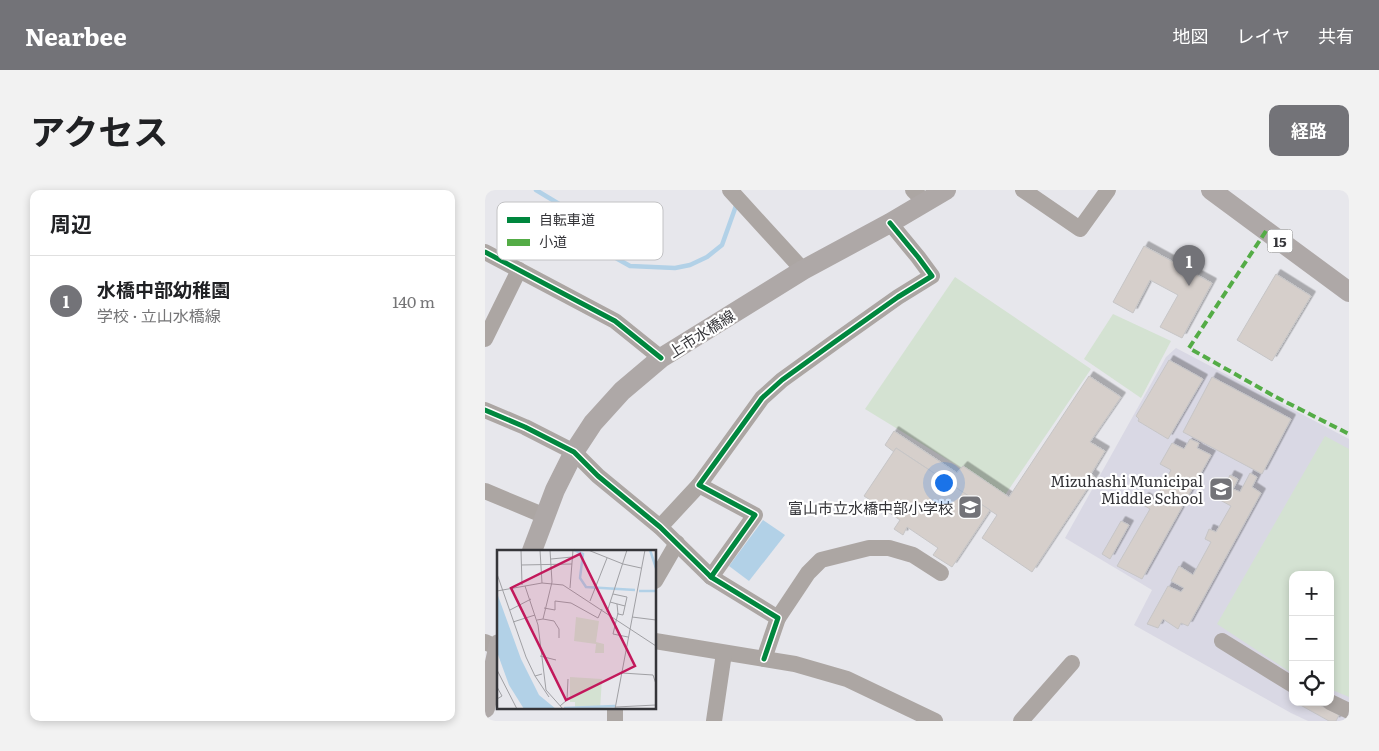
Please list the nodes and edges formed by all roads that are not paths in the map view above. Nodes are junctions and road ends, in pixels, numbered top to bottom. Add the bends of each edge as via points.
1 (729, 190) edge
2 (946, 190) edge
3 (1023, 190) edge
4 (1109, 190) edge
5 (1211, 190) edge
6 (919, 196) edge
7 (890, 224) junction
8 (485, 252) edge
9 (497, 258) edge
10 (500, 260) edge
11 (519, 270) junction
12 (803, 270) junction
13 (1349, 292) edge
14 (485, 339) edge
15 (661, 358) junction
16 (485, 410) edge
17 (574, 452) junction
18 (699, 485) junction
19 (485, 491) edge
20 (545, 516) junction
21 (660, 527) junction
22 (677, 543) junction
23 (532, 550) edge
24 (941, 573) dead end
25 (711, 577) junction
26 (656, 579) edge
27 (778, 618) junction
28 (656, 641) edge
29 (1222, 641) dead end
30 (494, 645) edge
31 (724, 652) junction
32 (764, 659) junction
33 (1072, 663) dead end
34 (1289, 683) edge
35 (1334, 704) edge
36 (485, 708) edge
37 (615, 708) edge
38 (1349, 711) edge
39 (615, 721) edge
40 (714, 721) edge
41 (935, 721) edge
42 (1021, 721) edge

1 - 12 street
2 - 6 main road, 上市水橋線
3 - 4 street via 1080,229
5 - 13 main road, 15
6 - 7 main road, 上市水橋線
7 - 12 main road, 上市水橋線
7 - 18 street via 932,276 782,380 762,398
8 - 9 street
10 - 11 street
11 - 14 street
11 - 15 street via 615,321
12 - 15 main road, 上市水橋線
15 - 17 main road, 上市水橋線 via 622,390 593,423
16 - 17 street
17 - 20 main road, 上市水橋線
17 - 21 street
18 - 21 street
18 - 25 street via 755,515
19 - 20 street
20 - 23 main road, 上市水橋線
21 - 22 street
22 - 25 street
22 - 26 street
24 - 27 street via 913,555 889,548 869,548 821,560
25 - 27 street
27 - 32 street
28 - 31 street
29 - 34 street
30 - 36 main road
31 - 32 street
31 - 40 street
32 - 41 street via 847,678
33 - 42 street
35 - 38 street
37 - 39 street

